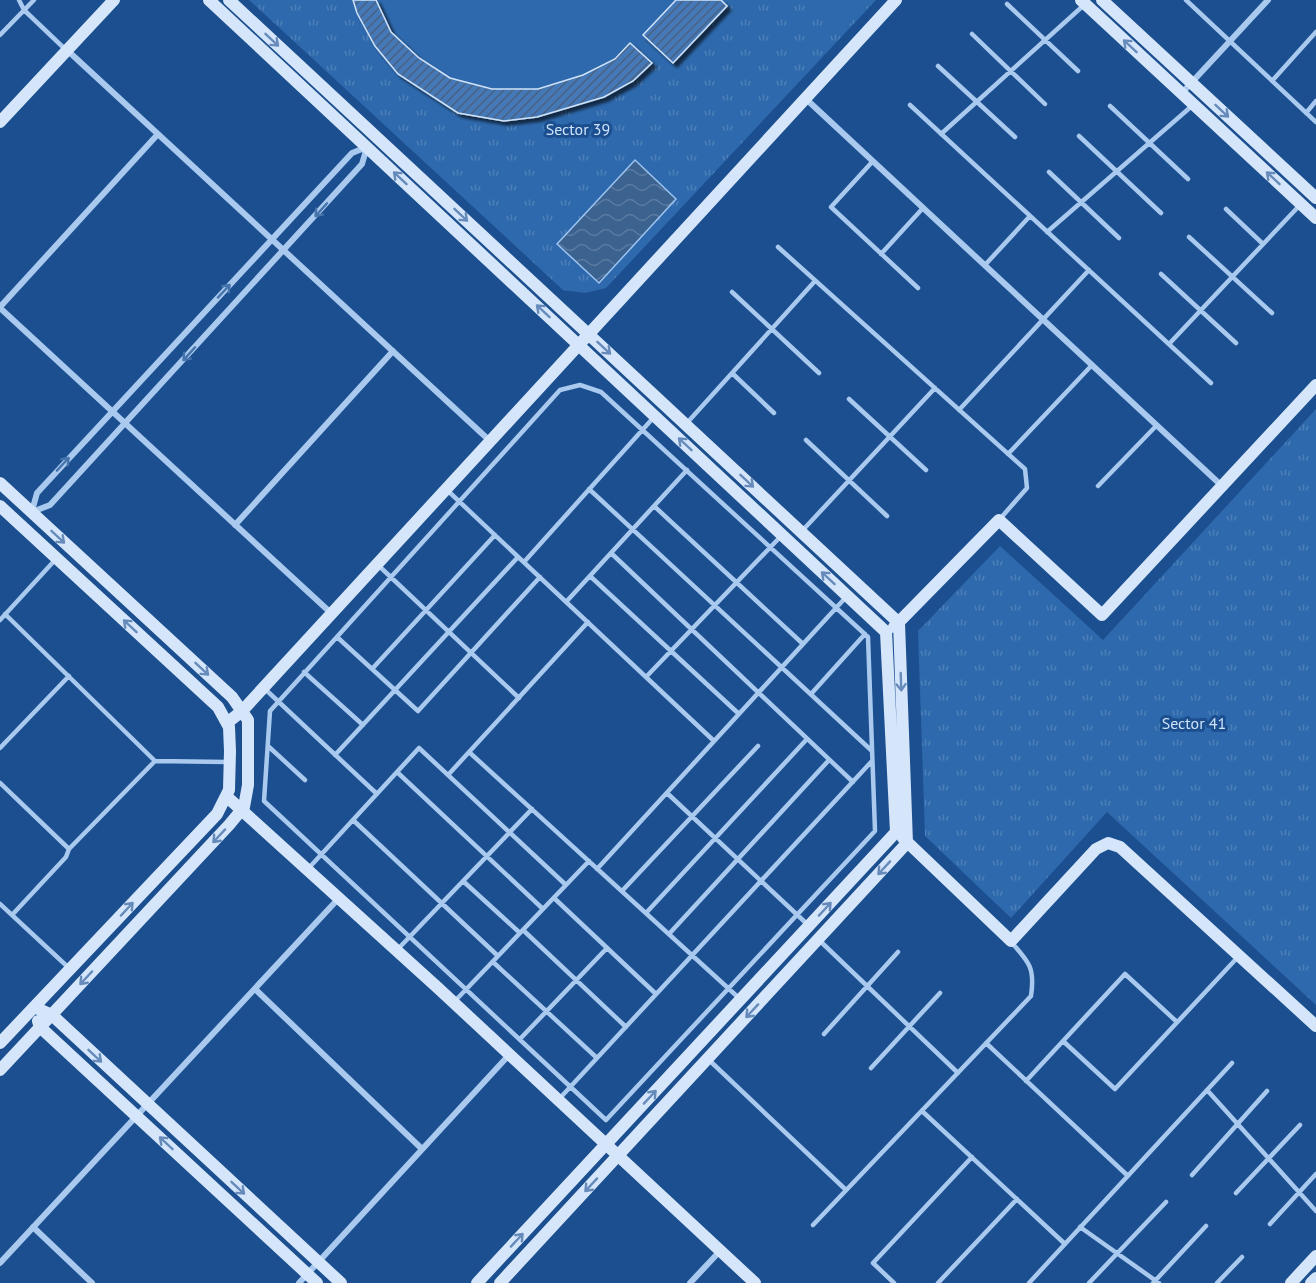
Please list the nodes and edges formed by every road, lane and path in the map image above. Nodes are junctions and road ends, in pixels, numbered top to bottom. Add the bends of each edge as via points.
1 (19, 0) edge
2 (34, 0) edge
3 (114, 0) edge
4 (209, 0) edge
5 (229, 0) edge
6 (896, 0) edge
7 (1102, 0) edge
8 (1185, 0) edge
9 (1196, 0) edge
10 (1268, 0) edge
11 (1083, 2) edge
12 (1007, 4) dead end
13 (1191, 5) junction
14 (24, 10) junction
15 (1316, 32) edge
16 (972, 34) dead end
17 (0, 35) edge
18 (1045, 40) junction
19 (1230, 42) junction
20 (67, 50) junction
21 (938, 66) dead end
22 (1011, 71) junction
23 (1078, 71) dead end
24 (1272, 81) junction
25 (1191, 83) junction
26 (1181, 94) junction
27 (805, 98) junction
28 (977, 102) junction
29 (1316, 102) edge
30 (1045, 104) dead end
31 (910, 105) dead end
32 (1193, 105) junction
33 (1110, 106) dead end
34 (1306, 113) junction
35 (0, 122) edge
36 (1316, 122) edge
37 (158, 134) junction
38 (941, 134) junction
39 (1079, 136) dead end
40 (1015, 137) dead end
41 (1150, 142) junction
42 (367, 147) junction
43 (873, 160) junction
44 (1116, 171) junction
45 (1049, 172) dead end
46 (1188, 179) dead end
47 (1316, 198) edge
48 (1081, 202) junction
49 (1301, 204) junction
50 (923, 208) junction
51 (1226, 209) dead end
52 (1161, 213) dead end
53 (1030, 216) junction
54 (1316, 218) edge
55 (1047, 232) junction
56 (1189, 237) dead end
57 (1119, 238) dead end
58 (272, 239) junction
59 (1263, 244) junction
60 (778, 247) dead end
61 (284, 250) junction
62 (881, 254) junction
63 (985, 265) junction
64 (1089, 270) junction
65 (1161, 274) dead end
66 (1232, 277) junction
67 (815, 280) junction
68 (918, 288) dead end
69 (732, 292) dead end
70 (0, 308) edge
71 (1200, 310) junction
72 (1272, 313) dead end
73 (1043, 319) junction
74 (771, 329) junction
75 (589, 333) junction
76 (1236, 343) dead end
77 (579, 344) junction
78 (1168, 344) junction
79 (393, 351) junction
80 (1092, 365) junction
81 (732, 373) junction
82 (819, 373) dead end
83 (1211, 383) dead end
84 (1316, 385) edge
85 (934, 388) junction
86 (849, 399) dead end
87 (959, 410) junction
88 (112, 411) junction
89 (774, 413) dead end
90 (655, 416) junction
91 (125, 424) junction
92 (686, 424) junction
93 (1157, 425) junction
94 (642, 430) junction
95 (890, 436) junction
96 (806, 440) dead end
97 (490, 441) junction
98 (1008, 453) junction
99 (926, 470) dead end
100 (687, 471) junction
101 (849, 480) junction
102 (0, 483) edge
103 (1098, 486) dead end
104 (1222, 486) junction
105 (446, 489) junction
106 (589, 489) junction
107 (459, 501) junction
108 (0, 506) edge
109 (654, 506) junction
110 (31, 512) junction
111 (887, 516) dead end
112 (999, 520) junction
113 (235, 525) junction
114 (633, 529) junction
115 (801, 532) junction
116 (495, 535) junction
117 (782, 535) junction
118 (770, 547) junction
119 (611, 553) junction
120 (518, 557) junction
121 (57, 558) junction
122 (524, 562) junction
123 (377, 564) junction
124 (590, 576) junction
125 (391, 577) junction
126 (540, 577) junction
127 (737, 582) junction
128 (847, 596) junction
129 (566, 602) junction
130 (715, 605) junction
131 (836, 608) junction
132 (426, 610) junction
133 (5, 614) junction
134 (331, 614) junction
135 (0, 620) edge
136 (588, 622) junction
137 (899, 624) junction
138 (691, 629) junction
139 (449, 632) junction
140 (886, 632) junction
141 (865, 634) junction
142 (337, 637) junction
143 (803, 644) junction
144 (670, 651) junction
145 (471, 653) junction
146 (782, 666) junction
147 (372, 669) junction
148 (304, 672) junction
149 (69, 676) junction
150 (646, 677) junction
151 (264, 687) junction
152 (395, 690) junction
153 (759, 693) junction
154 (812, 694) junction
155 (519, 698) junction
156 (278, 701) junction
157 (242, 711) junction
158 (739, 714) junction
159 (227, 723) junction
160 (363, 725) junction
161 (807, 739) junction
162 (714, 741) junction
163 (268, 746) junction
164 (758, 746) dead end
165 (0, 748) edge
166 (872, 751) junction
167 (469, 752) junction
168 (335, 755) junction
169 (829, 760) junction
170 (155, 761) junction
171 (873, 761) junction
172 (230, 763) junction
173 (397, 772) junction
174 (448, 775) junction
175 (305, 780) dead end
176 (853, 782) junction
177 (0, 783) edge
178 (667, 793) junction
179 (377, 794) junction
180 (226, 796) junction
181 (532, 809) junction
182 (241, 810) junction
183 (692, 816) junction
184 (353, 820) junction
185 (509, 832) junction
186 (896, 832) junction
187 (715, 838) junction
188 (907, 843) junction
189 (69, 849) junction
190 (322, 854) junction
191 (487, 856) junction
192 (738, 860) junction
193 (589, 861) junction
194 (597, 868) junction
195 (307, 870) junction
196 (463, 881) junction
197 (761, 881) junction
198 (566, 885) junction
199 (622, 891) junction
200 (339, 898) junction
201 (554, 898) junction
202 (442, 903) junction
203 (0, 904) edge
204 (543, 909) junction
205 (646, 913) junction
206 (12, 915) junction
207 (797, 915) junction
208 (809, 926) junction
209 (521, 932) junction
210 (669, 934) junction
211 (410, 937) junction
212 (818, 939) junction
213 (1011, 941) junction
214 (607, 948) junction
215 (397, 951) junction
216 (898, 952) dead end
217 (692, 955) junction
218 (498, 956) junction
219 (1239, 956) junction
220 (493, 962) junction
221 (70, 969) junction
222 (576, 980) junction
223 (867, 986) junction
224 (255, 989) junction
225 (466, 989) junction
226 (728, 989) junction
227 (940, 993) dead end
228 (656, 994) junction
229 (741, 1000) junction
230 (453, 1003) junction
231 (34, 1007) junction
232 (546, 1011) junction
233 (51, 1015) junction
234 (1177, 1022) junction
235 (1316, 1026) edge
236 (40, 1027) junction
237 (626, 1027) junction
238 (909, 1027) junction
239 (824, 1034) dead end
240 (520, 1039) junction
241 (1063, 1041) junction
242 (0, 1043) edge
243 (986, 1043) junction
244 (509, 1055) junction
245 (597, 1058) junction
246 (708, 1058) junction
247 (1232, 1063) dead end
248 (871, 1068) dead end
249 (0, 1070) edge
250 (958, 1073) junction
251 (1026, 1081) junction
252 (571, 1086) junction
253 (1207, 1090) junction
254 (1267, 1091) dead end
255 (558, 1100) junction
256 (148, 1104) junction
257 (922, 1111) junction
258 (136, 1116) junction
259 (1238, 1124) junction
260 (1300, 1125) dead end
261 (606, 1144) junction
262 (422, 1149) junction
263 (618, 1156) junction
264 (972, 1157) junction
265 (1269, 1158) junction
266 (1192, 1174) dead end
267 (1316, 1174) edge
268 (1128, 1176) junction
269 (846, 1190) junction
270 (1299, 1192) junction
271 (1236, 1193) dead end
272 (1017, 1199) junction
273 (1166, 1202) dead end
274 (1316, 1211) edge
275 (1270, 1224) dead end
276 (813, 1225) dead end
277 (33, 1227) junction
278 (1080, 1227) junction
279 (1206, 1227) dead end
280 (1065, 1244) junction
281 (720, 1251) junction
282 (1117, 1253) junction
283 (1316, 1256) edge
284 (1242, 1257) dead end
285 (318, 1262) junction
286 (0, 1263) edge
287 (1316, 1278) edge
288 (303, 1279) edge
289 (1156, 1282) edge
290 (92, 1283) edge
291 (317, 1283) edge
292 (341, 1283) edge
293 (477, 1283) edge
294 (500, 1283) edge
295 (690, 1283) edge
296 (755, 1283) edge
297 (894, 1283) edge
298 (938, 1283) edge
299 (1029, 1283) edge
300 (1089, 1283) edge
301 (1217, 1283) edge
302 (1291, 1283) edge
303 (1311, 1283) edge

1 - 14 lane
2 - 14 lane
3 - 20 street
4 - 42 street
5 -> 75 street
6 - 27 street
7 - 25 street
8 - 13 lane
9 - 13 lane
10 - 19 street
11 - 18 lane
26 -> 11 street
12 - 18 lane
13 - 19 lane
14 - 17 lane
14 - 20 lane
15 - 24 lane
16 - 22 lane
18 - 22 lane
18 - 23 lane
19 - 24 lane
19 - 25 street
20 - 35 street
20 - 37 street
21 - 28 lane
22 - 28 lane
22 - 30 lane
24 - 34 lane
25 - 26 street
25 -> 47 street
26 - 32 street
27 - 43 street
27 - 75 street
28 - 38 lane
28 - 40 lane
29 - 34 lane
31 - 38 lane
32 - 41 lane
49 -> 32 street
33 - 41 lane
34 - 36 lane
37 - 58 street
37 - 70 street
38 - 53 lane
39 - 44 lane
41 - 44 lane
41 - 46 lane
42 - 58 street via 352,153
42 -> 61 street via 362,164
77 -> 42 street
43 - 50 street
43 - 62 lane via 831,207
44 - 48 lane
44 - 52 lane
45 - 48 lane
48 - 55 lane
48 - 57 lane
49 - 54 street
49 - 59 lane
50 - 62 lane
50 - 63 street
51 - 59 lane
53 - 55 lane
53 - 63 lane
55 - 64 lane
56 - 66 lane
58 - 61 street
88 -> 58 street
59 - 66 lane
60 - 67 lane
61 - 79 street
61 -> 91 street
62 - 68 lane
63 - 73 street
64 - 73 lane
64 - 78 lane
65 - 71 lane
66 - 71 lane
66 - 72 lane
67 - 74 lane
67 - 85 lane
69 - 74 lane
70 - 88 street
71 - 76 lane
71 - 78 lane
73 - 80 street
73 - 87 lane
74 - 81 lane
74 - 82 lane
75 - 77 street
75 -> 92 street
77 - 90 street
77 - 97 street
78 - 83 lane
79 - 97 street
79 - 113 street
80 - 93 street
80 - 98 lane
81 - 89 lane
81 - 92 lane
84 - 104 street
85 - 87 lane
85 - 95 lane
86 - 95 lane
87 - 98 lane
88 - 91 street
110 -> 88 street via 37,493
90 - 94 lane
117 -> 90 street
91 - 110 street via 50,505
91 - 113 street
92 -> 115 street
93 - 103 lane
93 - 104 street
94 - 100 lane
94 - 106 lane
94 - 107 lane via 601,392 580,385 560,390
95 - 99 lane
95 - 101 lane
96 - 101 lane
97 - 105 street
98 - 112 lane via 1025,469 1027,488
100 - 109 lane
100 - 118 lane
101 - 111 lane
101 - 115 lane
102 - 110 street
104 - 112 street via 1102,615
105 - 107 lane
105 - 123 street
106 - 114 lane
106 - 122 lane
107 - 116 lane
107 - 125 lane
108 - 121 street
109 - 114 lane
109 - 127 lane
110 -> 157 street via 232,697
112 - 137 street
113 - 134 street
114 - 119 lane
114 - 130 lane
115 - 137 street
116 - 120 lane
116 - 132 lane
117 - 118 lane
128 -> 117 street
118 - 127 lane
118 - 131 lane
119 - 124 lane
119 - 138 lane
120 - 122 lane
120 - 139 lane
121 - 133 lane
159 -> 121 street via 218,707
122 - 126 lane
123 - 125 lane
123 - 134 street
124 - 129 lane
124 - 144 lane
125 - 132 lane
125 - 142 lane
126 - 129 lane
126 - 145 lane
127 - 130 lane
127 - 143 lane
128 - 131 lane
128 - 140 street
129 - 136 lane
130 - 138 lane
130 - 146 lane
131 - 141 lane
131 - 143 lane
132 - 139 lane
132 - 147 lane
133 - 135 lane
133 - 149 lane
134 - 151 street
136 - 150 lane
136 - 155 lane
137 - 140 street
137 -> 188 street
138 - 144 lane
138 - 153 lane
139 - 145 lane
139 - 152 lane
140 - 186 street
141 - 154 lane
141 - 166 lane
142 - 147 lane
142 - 148 lane
143 - 146 lane
144 - 150 lane
144 - 158 lane
145 - 152 lane via 418,711
145 - 155 lane
146 - 153 lane
146 - 154 lane
147 - 152 lane
148 - 156 lane
148 - 160 lane
149 - 165 lane
149 - 170 lane
150 - 162 lane
151 - 156 lane
151 - 157 street
152 - 160 lane
153 - 158 lane
153 - 161 lane
154 - 166 lane
155 - 167 lane
156 - 163 lane via 270,711
156 - 168 lane
157 - 159 street
157 - 182 street via 248,720 248,785
158 - 162 lane
159 - 172 street
160 - 168 lane
161 - 169 lane
161 - 187 lane
162 - 178 lane
163 - 175 lane
163 - 190 lane via 264,801
164 - 183 lane
166 - 171 lane
167 - 174 lane
167 - 181 lane
168 - 179 lane
169 - 176 lane
169 - 192 lane
170 - 172 lane
170 - 189 lane
171 - 176 lane
171 - 207 lane via 875,831
172 - 180 street
173 - 174 lane via 419,748
173 - 179 lane
173 - 191 lane
174 - 185 lane
176 - 197 lane
177 - 189 lane
178 - 183 lane
178 - 194 lane
179 - 184 lane
180 - 182 street
221 -> 180 street via 216,814
181 - 185 lane
181 - 193 lane
182 - 195 street
182 -> 233 street
183 - 187 lane
183 - 199 lane
184 - 190 lane
184 - 202 lane
185 - 191 lane
185 - 198 lane
186 - 188 street
208 -> 186 street
187 - 192 lane
187 - 205 lane
188 -> 212 street
188 - 213 street
189 - 206 lane
190 - 195 lane
190 - 211 lane
191 - 196 lane
191 - 204 lane
192 - 197 lane
192 - 210 lane
193 - 194 lane
193 - 198 lane
194 - 199 lane
195 - 200 street
196 - 202 lane
196 - 209 lane
197 - 207 lane
197 - 217 lane
198 - 201 lane
199 - 205 lane
200 - 215 street
200 - 224 street
201 - 204 lane
201 - 214 lane
202 - 211 lane
202 - 218 lane
203 - 206 lane
204 - 209 lane
205 - 210 lane
206 - 221 lane
207 - 208 lane
207 - 226 lane
208 - 229 street
209 - 218 lane
209 - 222 lane
210 - 217 lane
211 - 215 lane
211 - 225 lane
212 - 223 lane
212 -> 246 street
213 - 219 street via 1096,849 1108,843 1120,847
213 - 243 lane via 1027,960 1034,978 1031,996
214 - 222 lane
214 - 228 lane
215 - 230 street
216 - 223 lane
217 - 226 lane
217 - 228 lane
218 - 220 lane
219 - 234 lane
219 - 235 street
220 - 225 lane
220 - 232 lane
221 - 231 street
222 - 232 lane
222 - 237 lane
223 - 238 lane
223 - 239 lane
224 - 256 street
224 - 262 street
225 - 230 lane
225 - 240 lane
226 - 229 lane
226 - 252 lane via 606,1120
227 - 238 lane
228 - 237 lane
261 -> 229 street
230 - 244 street
231 - 233 street
231 - 236 street
231 - 242 street
232 - 240 lane
232 - 245 lane
233 - 236 street
233 -> 256 street
234 - 241 lane via 1125,974
234 - 241 lane via 1115,1089
236 - 249 street
236 - 258 street
237 - 245 lane
238 - 248 lane
238 - 250 lane
240 - 252 lane
241 - 251 lane
243 - 250 lane
243 - 251 lane
244 - 255 street
244 - 262 street
245 - 252 lane
246 - 263 street
246 - 269 lane
247 - 253 lane
250 - 257 lane
251 - 268 lane
252 - 255 lane
253 - 259 lane
253 - 268 lane
254 - 259 lane
255 - 261 street
256 - 258 street
256 -> 285 street
257 - 264 lane
257 - 269 lane
258 - 277 street
288 -> 258 street
259 - 265 lane
259 - 266 lane
260 - 265 lane
261 - 263 street
293 -> 261 street
262 - 285 street
263 - 281 street
263 -> 294 street
264 - 272 lane
264 - 297 lane via 873,1263
265 - 270 lane
265 - 271 lane
267 - 270 lane
268 - 278 lane
269 - 276 lane
270 - 274 lane
270 - 275 lane
272 - 280 lane
272 - 298 lane
273 - 282 lane
277 - 286 street
277 - 290 street
278 - 280 lane
278 - 282 lane
279 - 289 lane
280 - 299 lane
281 - 295 street
281 - 296 street
282 - 289 lane
282 - 300 lane
283 - 302 street
284 - 301 lane
285 - 288 street
285 - 292 street
287 - 303 street
288 - 291 street

